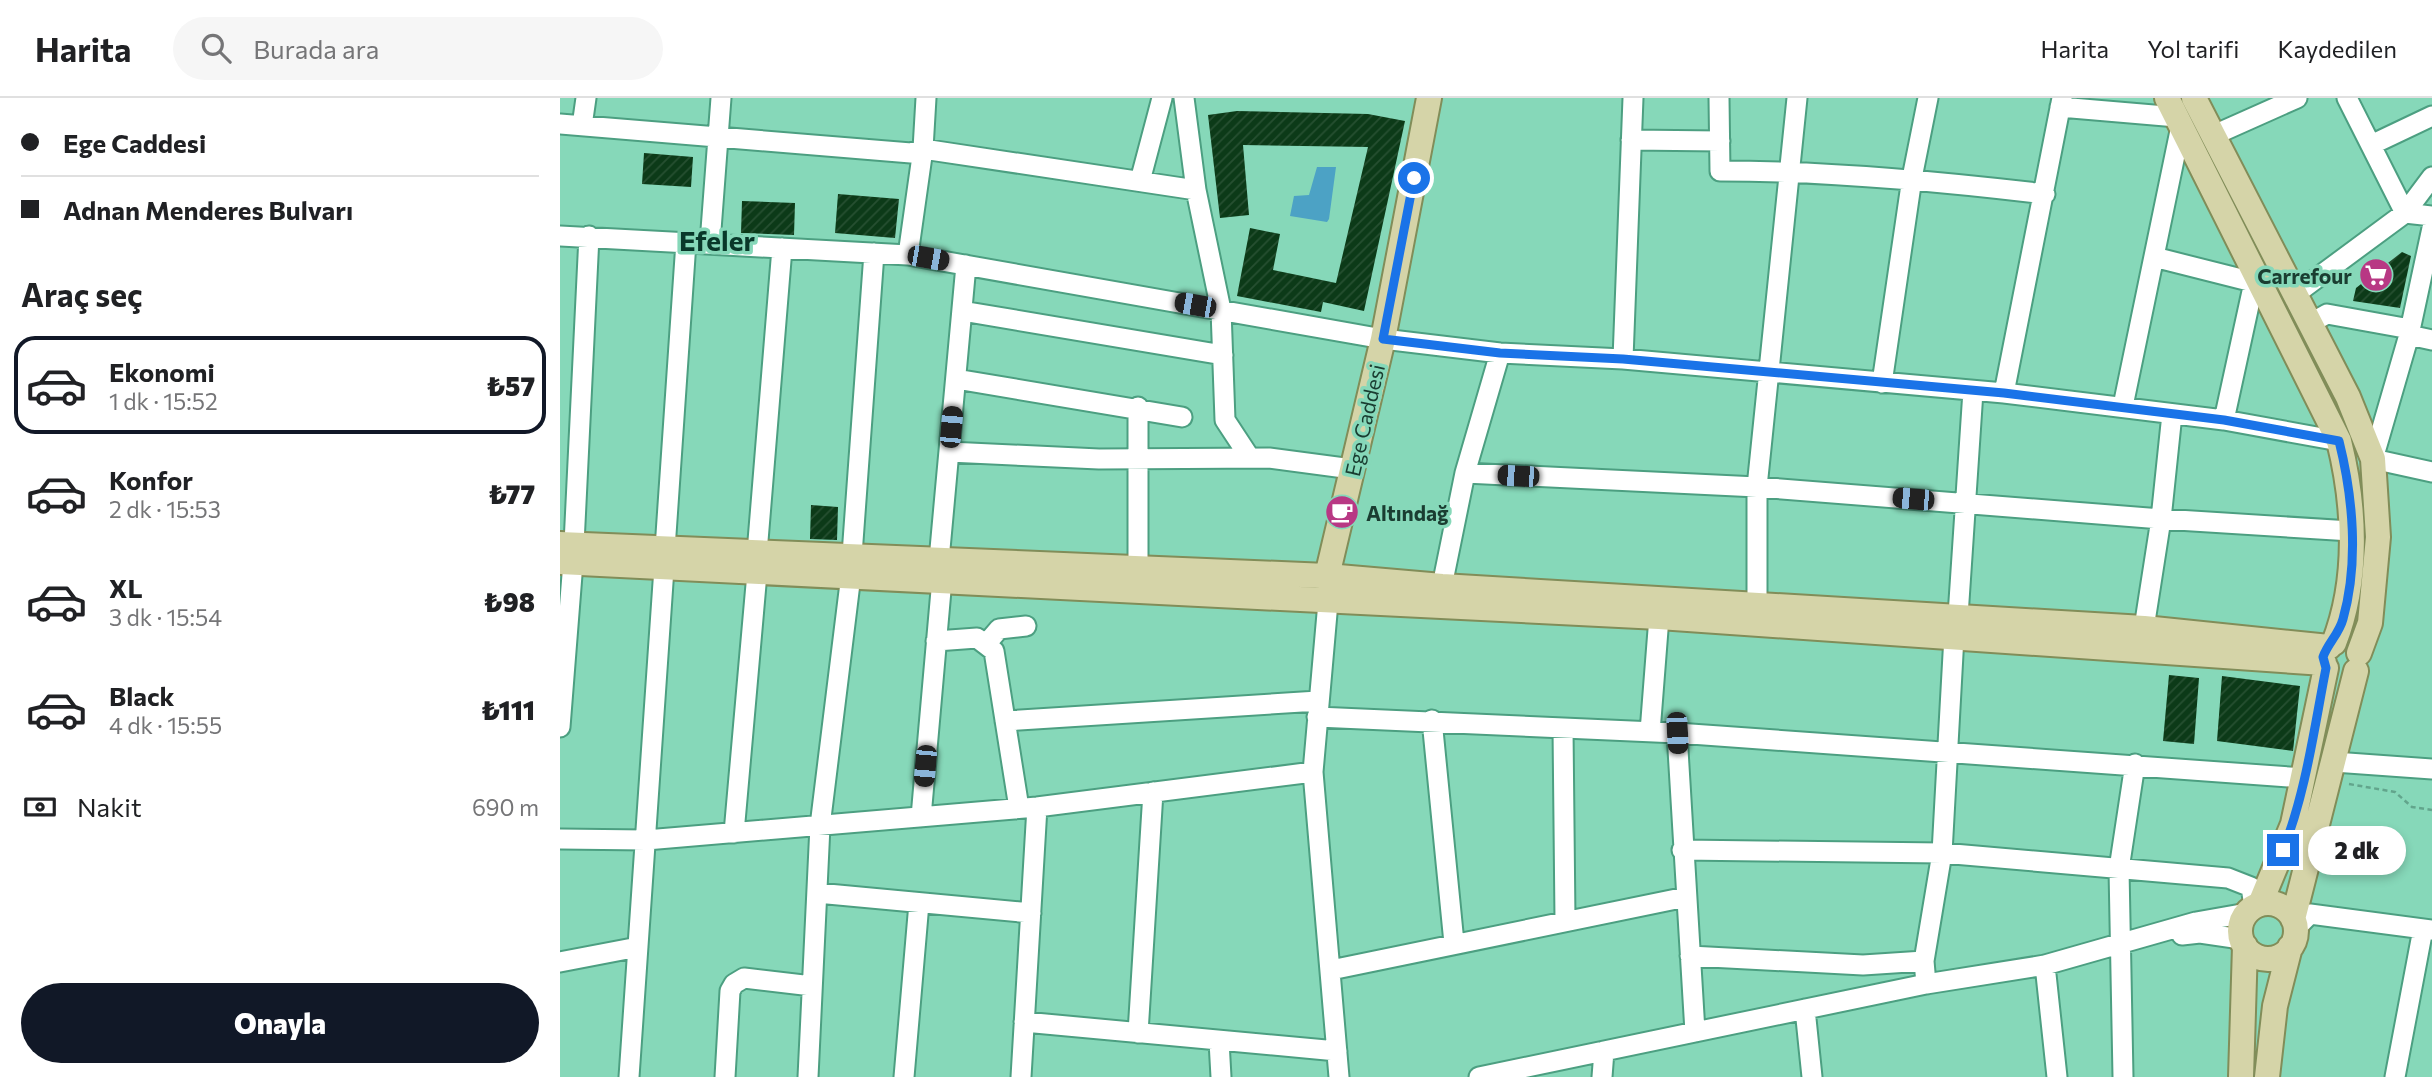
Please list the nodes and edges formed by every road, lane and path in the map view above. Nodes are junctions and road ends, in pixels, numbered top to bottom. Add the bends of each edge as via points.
1 (586, 98) edge
2 (721, 98) edge
3 (926, 98) edge
4 (1162, 98) edge
5 (1184, 98) edge
6 (1429, 98) edge
7 (1633, 98) edge
8 (1719, 98) edge
9 (1797, 98) edge
10 (1928, 98) edge
11 (2194, 98) edge
12 (2297, 98) edge
13 (2347, 98) edge
14 (2061, 102) edge
15 (2175, 114) edge
16 (2432, 116) edge
17 (560, 124) edge
18 (582, 125) junction
19 (2214, 135) junction
20 (717, 137) junction
21 (1631, 140) junction
22 (1720, 141) junction
23 (2371, 145) junction
24 (923, 149) junction
25 (1790, 171) junction
26 (2432, 177) edge
27 (1912, 178) junction
28 (1140, 181) junction
29 (1196, 190) junction
30 (2045, 194) junction
31 (2405, 213) junction
32 (2432, 216) edge
33 (2432, 228) edge
34 (560, 236) edge
35 (589, 236) junction
36 (686, 242) junction
37 (710, 243) junction
38 (782, 248) junction
39 (874, 253) junction
40 (908, 255) junction
41 (2154, 257) junction
42 (966, 265) junction
43 (2254, 277) junction
44 (2294, 295) junction
45 (1221, 310) junction
46 (962, 311) junction
47 (2309, 324) junction
48 (2410, 332) junction
49 (1383, 339) junction
50 (2432, 340) edge
51 (1500, 353) junction
52 (1223, 355) junction
53 (1623, 359) junction
54 (1771, 373) junction
55 (956, 379) junction
56 (1882, 383) junction
57 (1973, 391) junction
58 (2004, 393) junction
59 (2123, 406) junction
60 (1138, 408) junction
61 (2172, 414) junction
62 (1182, 417) dead end
63 (2224, 420) junction
64 (2339, 441) junction
65 (949, 452) junction
66 (1250, 458) junction
67 (1138, 459) junction
68 (2373, 459) junction
69 (1352, 469) junction
70 (2432, 472) edge
71 (1465, 473) junction
72 (1757, 487) junction
73 (1964, 503) junction
74 (2161, 519) junction
75 (2351, 531) junction
76 (567, 553) edge
77 (665, 559) junction
78 (757, 563) junction
79 (852, 565) junction
80 (1138, 568) junction
81 (940, 570) junction
82 (1327, 576) junction
83 (1442, 586) junction
84 (1328, 602) junction
85 (1757, 604) junction
86 (1659, 617) junction
87 (1026, 626) dead end
88 (1956, 626) junction
89 (2144, 628) junction
90 (936, 641) junction
91 (987, 643) junction
92 (2328, 655) junction
93 (2358, 662) junction
94 (1318, 709) junction
95 (1432, 720) junction
96 (1005, 721) junction
97 (560, 727) edge
98 (1563, 728) junction
99 (1650, 732) junction
100 (1677, 733) junction
101 (1945, 753) junction
102 (2334, 762) junction
103 (2135, 764) junction
104 (2432, 769) edge
105 (1313, 772) junction
106 (2304, 778) junction
107 (2348, 785) dead end
108 (1153, 792) junction
109 (1028, 807) junction
110 (2432, 810) edge
111 (921, 817) junction
112 (820, 826) junction
113 (734, 833) junction
114 (560, 839) edge
115 (646, 840) junction
116 (1682, 850) junction
117 (1942, 853) junction
118 (2119, 869) junction
119 (817, 892) junction
120 (1686, 897) junction
121 (919, 903) junction
122 (2254, 907) junction
123 (1031, 913) junction
124 (1565, 920) junction
125 (2428, 930) edge
126 (2293, 931) junction
127 (2118, 942) junction
128 (1454, 943) junction
129 (2243, 943) junction
130 (638, 947) junction
131 (1690, 956) junction
132 (1924, 961) junction
133 (560, 962) edge
134 (2045, 965) junction
135 (1331, 970) junction
136 (1926, 984) junction
137 (812, 986) junction
138 (1805, 1009) junction
139 (1024, 1021) junction
140 (1695, 1032) junction
141 (1138, 1033) junction
142 (1219, 1041) junction
143 (1338, 1051) junction
144 (1604, 1051) junction
145 (629, 1077) edge
146 (725, 1077) edge
147 (808, 1077) edge
148 (904, 1077) edge
149 (1021, 1077) edge
150 (1221, 1077) edge
151 (1339, 1077) edge
152 (1479, 1077) edge
153 (1602, 1077) edge
154 (1812, 1077) edge
155 (2057, 1077) edge
156 (2123, 1077) edge
157 (2241, 1077) edge
158 (2267, 1077) edge
159 (2395, 1077) edge

1 - 18 street
2 - 20 street
3 - 24 street
4 - 28 street
5 - 29 street
6 - 49 main road, Ege Caddesi
7 - 21 street
8 - 22 street
9 - 25 street
10 - 27 street
11 - 19 main road
12 - 19 street
13 - 23 street
14 - 15 street
14 - 30 street
15 - 41 street
15 - 43 main road
16 - 23 street
17 - 18 street
18 - 20 street
19 - 44 main road
20 - 24 street via 911,153
20 - 37 street
21 - 22 street
21 - 53 street
22 - 25 street via 1720,171
23 - 31 street
24 - 28 street
24 - 40 street
25 - 27 street
25 - 54 street
26 - 31 street
27 - 30 street
27 - 56 street
28 - 29 street
29 - 45 street
30 - 58 street
31 - 32 street
31 - 44 street
33 - 48 street
34 - 35 street
35 - 36 street
35 - 76 street
36 - 37 street
36 - 77 street
37 - 38 street
38 - 39 street
38 - 78 street
39 - 40 street
39 - 79 street
40 - 42 street
41 - 43 street
41 - 59 street
42 - 45 street
42 - 46 street
43 - 63 street
43 - 64 main road
44 - 47 main road
45 - 49 street
45 - 52 street
46 - 52 street
46 - 55 street
47 - 48 street via 2328,314
47 - 68 main road via 2348,397
48 - 50 street
48 - 68 street
49 - 51 street
49 - 69 main road, Ege Caddesi
51 - 53 street
51 - 71 street
52 - 66 street via 1225,421
53 - 54 street
54 - 56 street
54 - 72 street
55 - 60 street
55 - 65 street
56 - 57 street
57 - 58 street
57 - 73 street
58 - 59 street
59 - 61 street
60 - 62 street
60 - 67 street
61 - 63 street
61 - 74 street
63 - 64 street
64 - 75 main road via 2350,483
65 - 67 street
65 - 81 street
66 - 67 street
66 - 69 street
67 - 80 street
68 - 70 street
68 - 93 main road via 2378,537 2370,622
69 - 82 main road, Ege Caddesi
71 - 72 street
71 - 83 street
72 - 73 street
72 - 85 street
73 - 74 street
73 - 88 street
74 - 75 street
74 - 89 street
75 - 92 main road via 2343,619
76 - 77 main road
76 - 97 street
77 - 78 main road
77 - 115 street
78 - 79 main road
78 - 113 street
79 - 81 main road
79 - 112 street
80 - 81 main road
80 - 82 main road
81 - 84 main road
81 - 90 street
82 - 83 main road
82 - 84 main road, Ege Caddesi
83 - 85 main road
84 - 86 main road
84 - 94 street
85 - 88 main road
86 - 88 main road
86 - 99 street
87 - 91 street via 999,629
88 - 89 main road
88 - 92 main road
88 - 101 street
89 - 92 main road
90 - 91 street via 977,638
90 - 111 street
91 - 96 street via 994,651
92 - 93 main road via 2346,642
92 - 93 main road via 2340,678
92 - 106 main road
93 - 102 main road
94 - 95 street
94 - 96 street
94 - 105 street
95 - 98 street
95 - 128 street
96 - 109 street
98 - 99 street
98 - 124 street
99 - 100 street
100 - 101 street
100 - 116 street
101 - 103 street
101 - 117 street
102 - 104 street
102 - 126 main road
103 - 106 street
103 - 118 street
105 - 108 street
105 - 135 street
106 - 122 main road via 2293,824
107 - 110 path via 2395,792 2412,807
108 - 109 street
108 - 141 street
109 - 111 street
109 - 123 street
111 - 112 street
112 - 113 street
112 - 119 street
113 - 115 street
114 - 115 street
115 - 130 street
116 - 117 street
116 - 120 street
117 - 118 street
117 - 132 street
118 - 122 street via 2228,878 2251,887
118 - 127 street
119 - 121 street
119 - 137 street
120 - 124 street
120 - 131 street
121 - 123 street
121 - 148 street
122 - 126 main road via 2276,904
122 - 127 street
122 - 129 main road via 2242,920
123 - 139 street
124 - 128 street
125 - 126 street via 2310,914
125 - 159 street
126 - 129 main road via 2284,953 2267,958 2251,953
126 - 158 main road via 2275,1006
127 - 129 street via 2200,933
127 - 134 street
127 - 156 street
128 - 135 street
129 - 157 main road
130 - 133 street
130 - 145 street
131 - 132 street via 1863,965
131 - 140 street
132 - 136 street
134 - 136 street
134 - 155 street
135 - 143 street
136 - 138 street
137 - 146 street via 744,978 734,984
137 - 147 street
138 - 140 street
138 - 154 street
139 - 141 street
139 - 149 street
140 - 144 street
141 - 142 street
142 - 143 street
142 - 150 street
143 - 151 street
144 - 152 street
144 - 153 street

